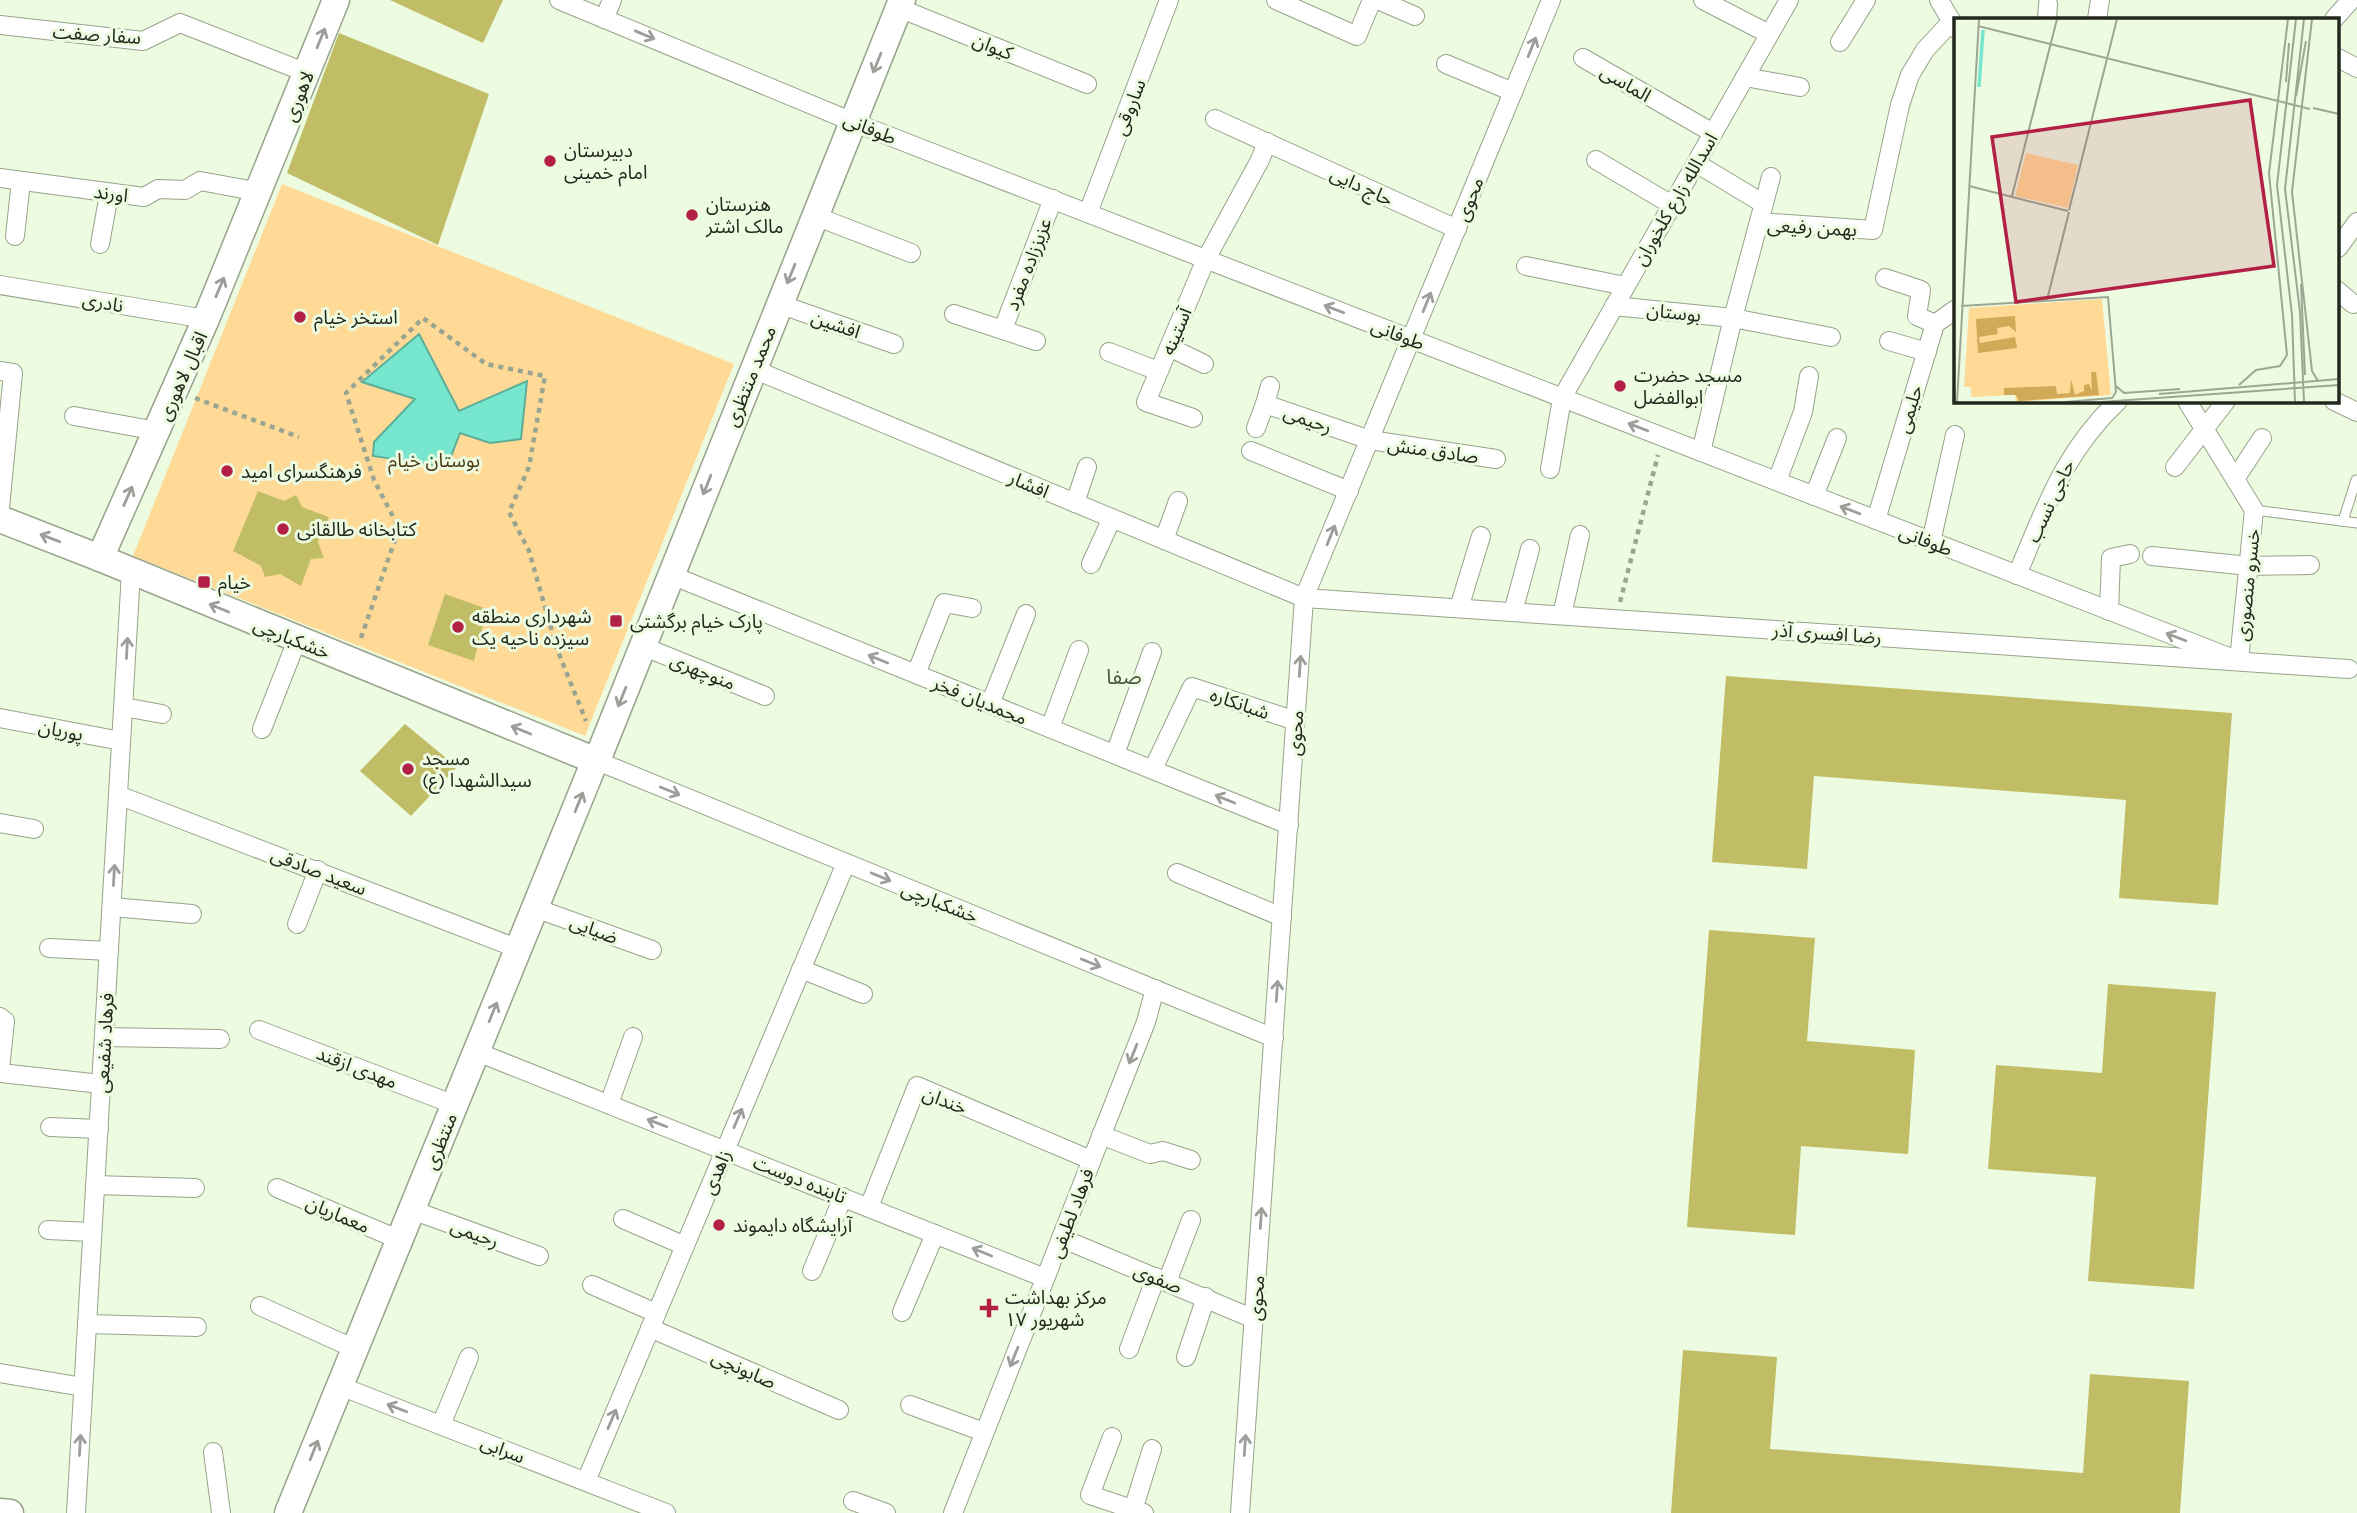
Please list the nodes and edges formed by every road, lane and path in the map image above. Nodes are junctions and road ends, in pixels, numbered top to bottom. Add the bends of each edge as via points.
1 (336, 0) edge
2 (559, 0) edge
3 (612, 0) edge
4 (1169, 0) edge
5 (1276, 0) edge
6 (1372, 0) edge
7 (1378, 0) edge
8 (1703, 0) edge
9 (1789, 0) edge
10 (1866, 0) edge
11 (1939, 0) edge
12 (2100, 0) edge
13 (2351, 0) edge
14 (1546, 2) edge
15 (901, 4) edge
16 (1302, 5) edge
17 (1415, 16) dead end
18 (2098, 18) edge
19 (2335, 18) edge
20 (604, 19) junction
21 (0, 25) edge
22 (1954, 25) edge
23 (1769, 34) junction
24 (1840, 42) dead end
25 (1583, 58) dead end
26 (2340, 59) edge
27 (1446, 64) dead end
28 (2357, 68) edge
29 (307, 73) junction
30 (1745, 77) junction
31 (1087, 84) dead end
32 (1800, 87) dead end
33 (1513, 92) junction
34 (1215, 119) dead end
35 (853, 122) junction
36 (1713, 133) junction
37 (1267, 142) junction
38 (1597, 160) dead end
39 (1696, 163) junction
40 (1771, 177) dead end
41 (0, 178) edge
42 (21, 181) junction
43 (260, 192) junction
44 (109, 194) junction
45 (1053, 200) junction
46 (1672, 205) junction
47 (1088, 213) junction
48 (1761, 213) junction
49 (815, 215) junction
50 (2357, 222) edge
51 (1457, 229) junction
52 (15, 236) dead end
53 (100, 244) dead end
54 (2347, 245) edge
55 (911, 253) dead end
56 (1206, 259) junction
57 (1526, 266) dead end
58 (1885, 278) dead end
59 (0, 285) edge
60 (1625, 286) junction
61 (2340, 293) edge
62 (779, 304) junction
63 (2353, 304) dead end
64 (1614, 306) junction
65 (1954, 310) edge
66 (954, 314) dead end
67 (1733, 318) junction
68 (206, 320) junction
69 (1935, 324) junction
70 (1003, 328) junction
71 (1830, 337) dead end
72 (1412, 339) junction
73 (1037, 341) dead end
74 (1889, 341) dead end
75 (894, 344) dead end
76 (1169, 347) junction
77 (1109, 352) dead end
78 (1927, 352) junction
79 (1204, 364) dead end
80 (754, 369) junction
81 (0, 371) edge
82 (1158, 371) junction
83 (1809, 376) dead end
84 (1270, 386) dead end
85 (175, 391) junction
86 (1562, 398) junction
87 (2117, 402) edge
88 (2188, 402) edge
89 (2225, 402) edge
90 (2335, 402) edge
91 (1265, 404) junction
92 (2357, 412) edge
93 (74, 416) dead end
94 (1193, 418) dead end
95 (1256, 428) dead end
96 (2204, 430) junction
97 (157, 431) junction
98 (1955, 435) dead end
99 (299, 437) dead end
100 (1662, 437) junction
101 (1838, 438) dead end
102 (2262, 438) dead end
103 (1370, 440) junction
104 (1251, 451) dead end
105 (1701, 452) junction
106 (1496, 459) dead end
107 (1087, 467) dead end
108 (2175, 467) dead end
109 (1550, 468) dead end
110 (2235, 480) junction
111 (2356, 480) edge
112 (1777, 481) junction
113 (1349, 491) junction
114 (1814, 496) junction
115 (1178, 500) dead end
116 (1075, 503) junction
117 (0, 508) edge
118 (2254, 510) junction
119 (1112, 518) junction
120 (0, 519) edge
121 (1876, 520) junction
122 (2343, 522) junction
123 (2357, 523) edge
124 (1580, 535) dead end
125 (1481, 536) dead end
126 (1164, 540) junction
127 (1931, 542) junction
128 (1530, 548) dead end
129 (2130, 554) dead end
130 (2152, 556) dead end
131 (100, 558) junction
132 (1091, 564) dead end
133 (2310, 565) dead end
134 (2249, 566) junction
135 (131, 572) junction
136 (671, 575) junction
137 (2017, 575) junction
138 (1304, 598) junction
139 (972, 608) dead end
140 (1459, 608) junction
141 (2109, 611) junction
142 (1513, 612) junction
143 (1026, 614) dead end
144 (1562, 615) junction
145 (1616, 619) junction
146 (297, 640) junction
147 (642, 646) junction
148 (1079, 650) dead end
149 (1152, 652) dead end
150 (352, 662) junction
151 (2239, 662) junction
152 (2354, 671) edge
153 (916, 674) junction
154 (765, 696) dead end
155 (990, 704) junction
156 (124, 707) junction
157 (162, 714) dead end
158 (0, 718) edge
159 (1296, 722) junction
160 (1050, 728) junction
161 (262, 729) dead end
162 (121, 741) junction
163 (1115, 754) junction
164 (596, 761) junction
165 (1153, 769) junction
166 (118, 795) junction
167 (0, 823) edge
168 (1289, 825) junction
169 (34, 829) dead end
170 (846, 863) junction
171 (318, 870) junction
172 (1177, 873) dead end
173 (112, 906) junction
174 (536, 908) junction
175 (192, 914) dead end
176 (1282, 917) junction
177 (297, 924) dead end
178 (49, 948) dead end
179 (519, 949) junction
180 (652, 950) dead end
181 (109, 951) junction
182 (801, 969) junction
183 (1155, 989) junction
184 (863, 994) dead end
185 (2, 1019) edge
186 (259, 1030) dead end
187 (104, 1037) junction
188 (633, 1037) dead end
189 (1273, 1038) junction
190 (220, 1039) dead end
191 (477, 1052) junction
192 (0, 1071) edge
193 (101, 1084) junction
194 (609, 1104) junction
195 (455, 1105) junction
196 (50, 1127) dead end
197 (99, 1129) junction
198 (1101, 1135) junction
199 (725, 1149) junction
200 (1091, 1160) junction
201 (1191, 1160) dead end
202 (95, 1185) junction
203 (195, 1188) dead end
204 (276, 1188) dead end
205 (843, 1196) junction
206 (869, 1207) junction
207 (412, 1210) junction
208 (622, 1219) dead end
209 (1191, 1220) dead end
210 (48, 1230) dead end
211 (93, 1232) junction
212 (935, 1234) junction
213 (1061, 1238) junction
214 (400, 1240) junction
215 (685, 1247) junction
216 (539, 1256) dead end
217 (812, 1271) dead end
218 (1045, 1278) junction
219 (1161, 1280) junction
220 (592, 1285) dead end
221 (1206, 1297) junction
222 (260, 1306) dead end
223 (902, 1312) dead end
224 (1254, 1319) junction
225 (653, 1321) junction
226 (87, 1324) junction
227 (198, 1327) dead end
228 (355, 1349) junction
229 (1129, 1349) dead end
230 (469, 1357) dead end
231 (1186, 1357) dead end
232 (0, 1373) edge
233 (340, 1386) junction
234 (83, 1387) junction
235 (910, 1405) dead end
236 (839, 1410) dead end
237 (441, 1425) junction
238 (984, 1432) junction
239 (1112, 1437) dead end
240 (1152, 1450) dead end
241 (213, 1452) dead end
242 (586, 1481) junction
243 (853, 1501) dead end
244 (1139, 1511) edge
245 (0, 1512) edge
246 (10, 1513) edge
247 (76, 1513) edge
248 (221, 1513) edge
249 (288, 1513) edge
250 (666, 1513) edge
251 (886, 1513) edge
252 (953, 1513) edge
253 (1240, 1513) edge

29 -> 1 main road, لاهوری
2 - 20 street, طوفانی
3 - 20 street
4 - 47 street, ساروقی
5 - 16 street
6 - 16 street via 1357,36
7 - 17 street
8 - 23 street
9 - 23 street, اسدالله زارع کلخوران
10 - 24 street
11 - 22 street
12 - 18 street
13 - 19 street
33 -> 14 street, محوی
15 - 31 street, کیوان
15 -> 35 main road, محمد منتظری
20 -> 35 street, طوفانی
21 - 29 street, سفار صفت via 143,41 180,23
22 - 48 street, بهمن رفیعی via 1925,50 1910,75 1899,105 1873,230
23 - 30 street, اسدالله زارع کلخوران
25 - 36 street, الماسی
26 - 28 street
27 - 33 street
29 - 43 main road, لاهوری
30 - 32 street
30 - 36 street, اسدالله زارع کلخوران
33 - 51 street, محوی
34 - 37 street, حاج دایی
35 - 45 street, طوفانی
35 - 49 main road, محمد منتظری
36 - 39 street, اسدالله زارع کلخوران
37 - 51 street, حاج دایی
37 - 56 street
38 - 46 street
39 - 46 street, اسدالله زارع کلخوران
39 - 48 street
40 - 48 street
41 - 42 street, اورند
42 - 44 street, اورند
42 - 52 street
43 - 44 street, اورند via 200,181 185,190 158,189 144,197
68 -> 43 main road, اقبال لاهوری
44 - 53 street
45 - 47 street, طوفانی
45 - 70 street, عزیززاده مفرد
46 - 60 street, اسدالله زارع کلخوران
47 - 56 street, طوفانی
48 - 67 street, بهمن رفیعی
49 - 55 street
49 -> 62 main road, محمد منتظری
50 - 54 street
72 -> 51 street, محوی
72 -> 56 street, طوفانی
56 - 76 street, آستینه
57 - 60 street
58 - 69 street via 1921,290 1917,316
59 - 68 street, نادری
60 - 64 street, اسدالله زارع کلخوران
61 - 63 street
62 - 75 street, افشین
62 - 80 main road, محمد منتظری
64 - 67 street, بوستان
64 - 86 street, اسدالله زارع کلخوران
65 - 69 street
66 - 70 street
67 - 71 street, بوستان
67 - 105 street, بهمن رفیعی
68 - 85 main road, اقبال لاهوری
69 - 78 street, حلیمی
70 - 73 street
72 - 86 street, طوفانی
72 - 103 street, محوی
74 - 78 street
76 - 79 street
76 - 82 street, آستینه
77 - 82 street
78 - 121 street, حلیمی
80 - 116 street, افشار
80 -> 136 main road, محمد منتظری
81 - 117 street via 13,373
82 - 94 street, آستینه via 1146,402
83 - 112 street via 1803,412
84 - 91 street, رحیمی
85 - 97 main road, اقبال لاهوری
85 - 99 path
100 -> 86 street, طوفانی
86 - 109 street, اسدالله زارع کلخوران
87 - 137 street, حاجی نسب via 2076,448
88 - 96 street, خسرو منصوری
89 - 96 street
90 - 92 street
91 - 95 street
91 - 103 street, رحیمی
93 - 97 street
96 - 108 street
96 - 110 street, خسرو منصوری
131 -> 97 main road, اقبال لاهوری
98 - 127 street
100 - 105 street, طوفانی
100 - 145 path
101 - 114 street
102 - 110 street
103 - 106 street, صادق منش
103 - 113 street, محوی
104 - 113 street
105 - 112 street, طوفانی
107 - 116 street
110 - 118 street, خسرو منصوری
111 - 122 lane
112 - 114 street, طوفانی
138 -> 113 street, محوی
121 -> 114 street, طوفانی
115 - 126 street
116 - 119 street, افشار
118 - 122 lane
118 - 134 street, خسرو منصوری
119 - 126 street, افشار
119 - 132 street
131 -> 120 main road, خشکبارچی
121 - 127 street, طوفانی
122 - 123 lane
124 - 144 street
125 - 140 street
126 - 138 street, افشار
127 - 137 street, طوفانی
128 - 142 street
129 - 141 street via 2111,558
130 - 134 street
131 - 135 main road, خشکبارچی
133 - 134 street
134 - 151 street, خسرو منصوری
146 -> 135 main road, خشکبارچی
156 -> 135 street, فرهاد شفیعی
136 - 147 main road, محمد منتظری
153 -> 136 street, محمدیان فخر
137 - 141 street, طوفانی
138 - 140 street, رضا افسری آذر
159 -> 138 street, محوی
139 - 153 street via 944,603
140 - 142 street, رضا افسری آذر
151 -> 141 street, طوفانی
142 - 144 street, رضا افسری آذر
143 - 155 street
144 - 145 street, رضا افسری آذر
145 - 151 street, رضا افسری آذر
146 - 150 main road, خشکبارچی
146 - 161 street
147 - 154 street, منوچهری
147 -> 164 main road, محمد منتظری
148 - 160 street
149 - 163 street
164 -> 150 main road, خشکبارچی
150 - 164 path via 400,528 374,480 346,393 423,318 486,364 545,376 529,467 509,512 529,551
151 - 152 street, رضا افسری آذر
153 - 155 street, محمدیان فخر
155 - 160 street, محمدیان فخر
156 - 157 street
156 - 162 street, فرهاد شفیعی
158 - 162 street, پوریان
159 - 165 street, شبانکاره via 1192,687
159 - 168 street, محوی
160 - 163 street, محمدیان فخر
162 - 166 street, فرهاد شفیعی
163 - 165 street, محمدیان فخر
164 -> 170 street, خشکبارچی
174 -> 164 main road, منتظری
168 -> 165 street, محمدیان فخر
166 - 171 street, سعید صادقی
173 -> 166 street, فرهاد شفیعی
167 - 169 street
168 - 176 street, محوی
170 - 182 street, زاهدی
170 -> 183 street, خشکبارچی
171 - 177 street
171 - 179 street, سعید صادقی
172 - 176 street
173 - 175 street
173 - 181 street, فرهاد شفیعی
174 - 179 main road, منتظری
174 - 180 street, ضیایی
189 -> 176 street, محوی
178 - 181 street
191 -> 179 main road, منتظری
181 - 187 street, فرهاد شفیعی
182 - 184 street
199 -> 182 street, زاهدی
183 - 189 street, خشکبارچی
183 -> 198 street, فرهاد لطیفی
185 - 192 street
186 - 195 street, مهدی ازقند
187 - 190 street
187 - 193 street, فرهاد شفیعی
188 - 194 street
224 -> 189 street, محوی
191 - 194 street, تابنده دوست
191 - 195 main road, منتظری
192 - 193 street
193 - 197 street, فرهاد شفیعی
199 -> 194 street, تابنده دوست
195 - 207 main road, منتظری
196 - 197 street
197 - 202 street, فرهاد شفیعی
198 - 200 street, فرهاد لطیفی
198 - 201 street via 1150,1154 1163,1151
199 - 205 street, تابنده دوست
199 - 215 street, زاهدی
200 - 206 street, خندان via 917,1086
200 - 213 street, فرهاد لطیفی
202 - 203 street
202 - 211 street, فرهاد شفیعی
204 - 214 street, معماریان
205 - 206 street, تابنده دوست
205 - 217 street
206 - 212 street, تابنده دوست
207 - 214 main road, منتظری
207 - 216 street, رحیمی
208 - 215 street
209 - 219 street
210 - 211 street
211 - 226 street, فرهاد شفیعی
218 -> 212 street, تابنده دوست
212 - 223 street
213 - 218 street, فرهاد لطیفی
213 - 219 street, صفوی
214 - 228 main road, منتظری
215 - 225 street, زاهدی
218 -> 238 street, فرهاد لطیفی
219 - 221 street, صفوی
219 - 229 street
220 - 225 street, صابونچی
221 - 224 street, صفوی
221 - 231 street
222 - 228 street
253 -> 224 street, محوی
225 - 236 street, صابونچی
242 -> 225 street, زاهدی
226 - 227 street
226 - 234 street, فرهاد شفیعی
228 - 233 main road, منتظری
230 - 237 street
232 - 234 street
237 -> 233 street, سرابی
249 -> 233 main road, منتظری
247 -> 234 street, فرهاد شفیعی
235 - 238 street
237 - 242 street, سرابی
238 - 252 street, فرهاد لطیفی
239 - 244 street via 1090,1495
240 - 244 street
241 - 248 street
242 - 250 street, سرابی
243 - 251 street
245 - 246 main road

